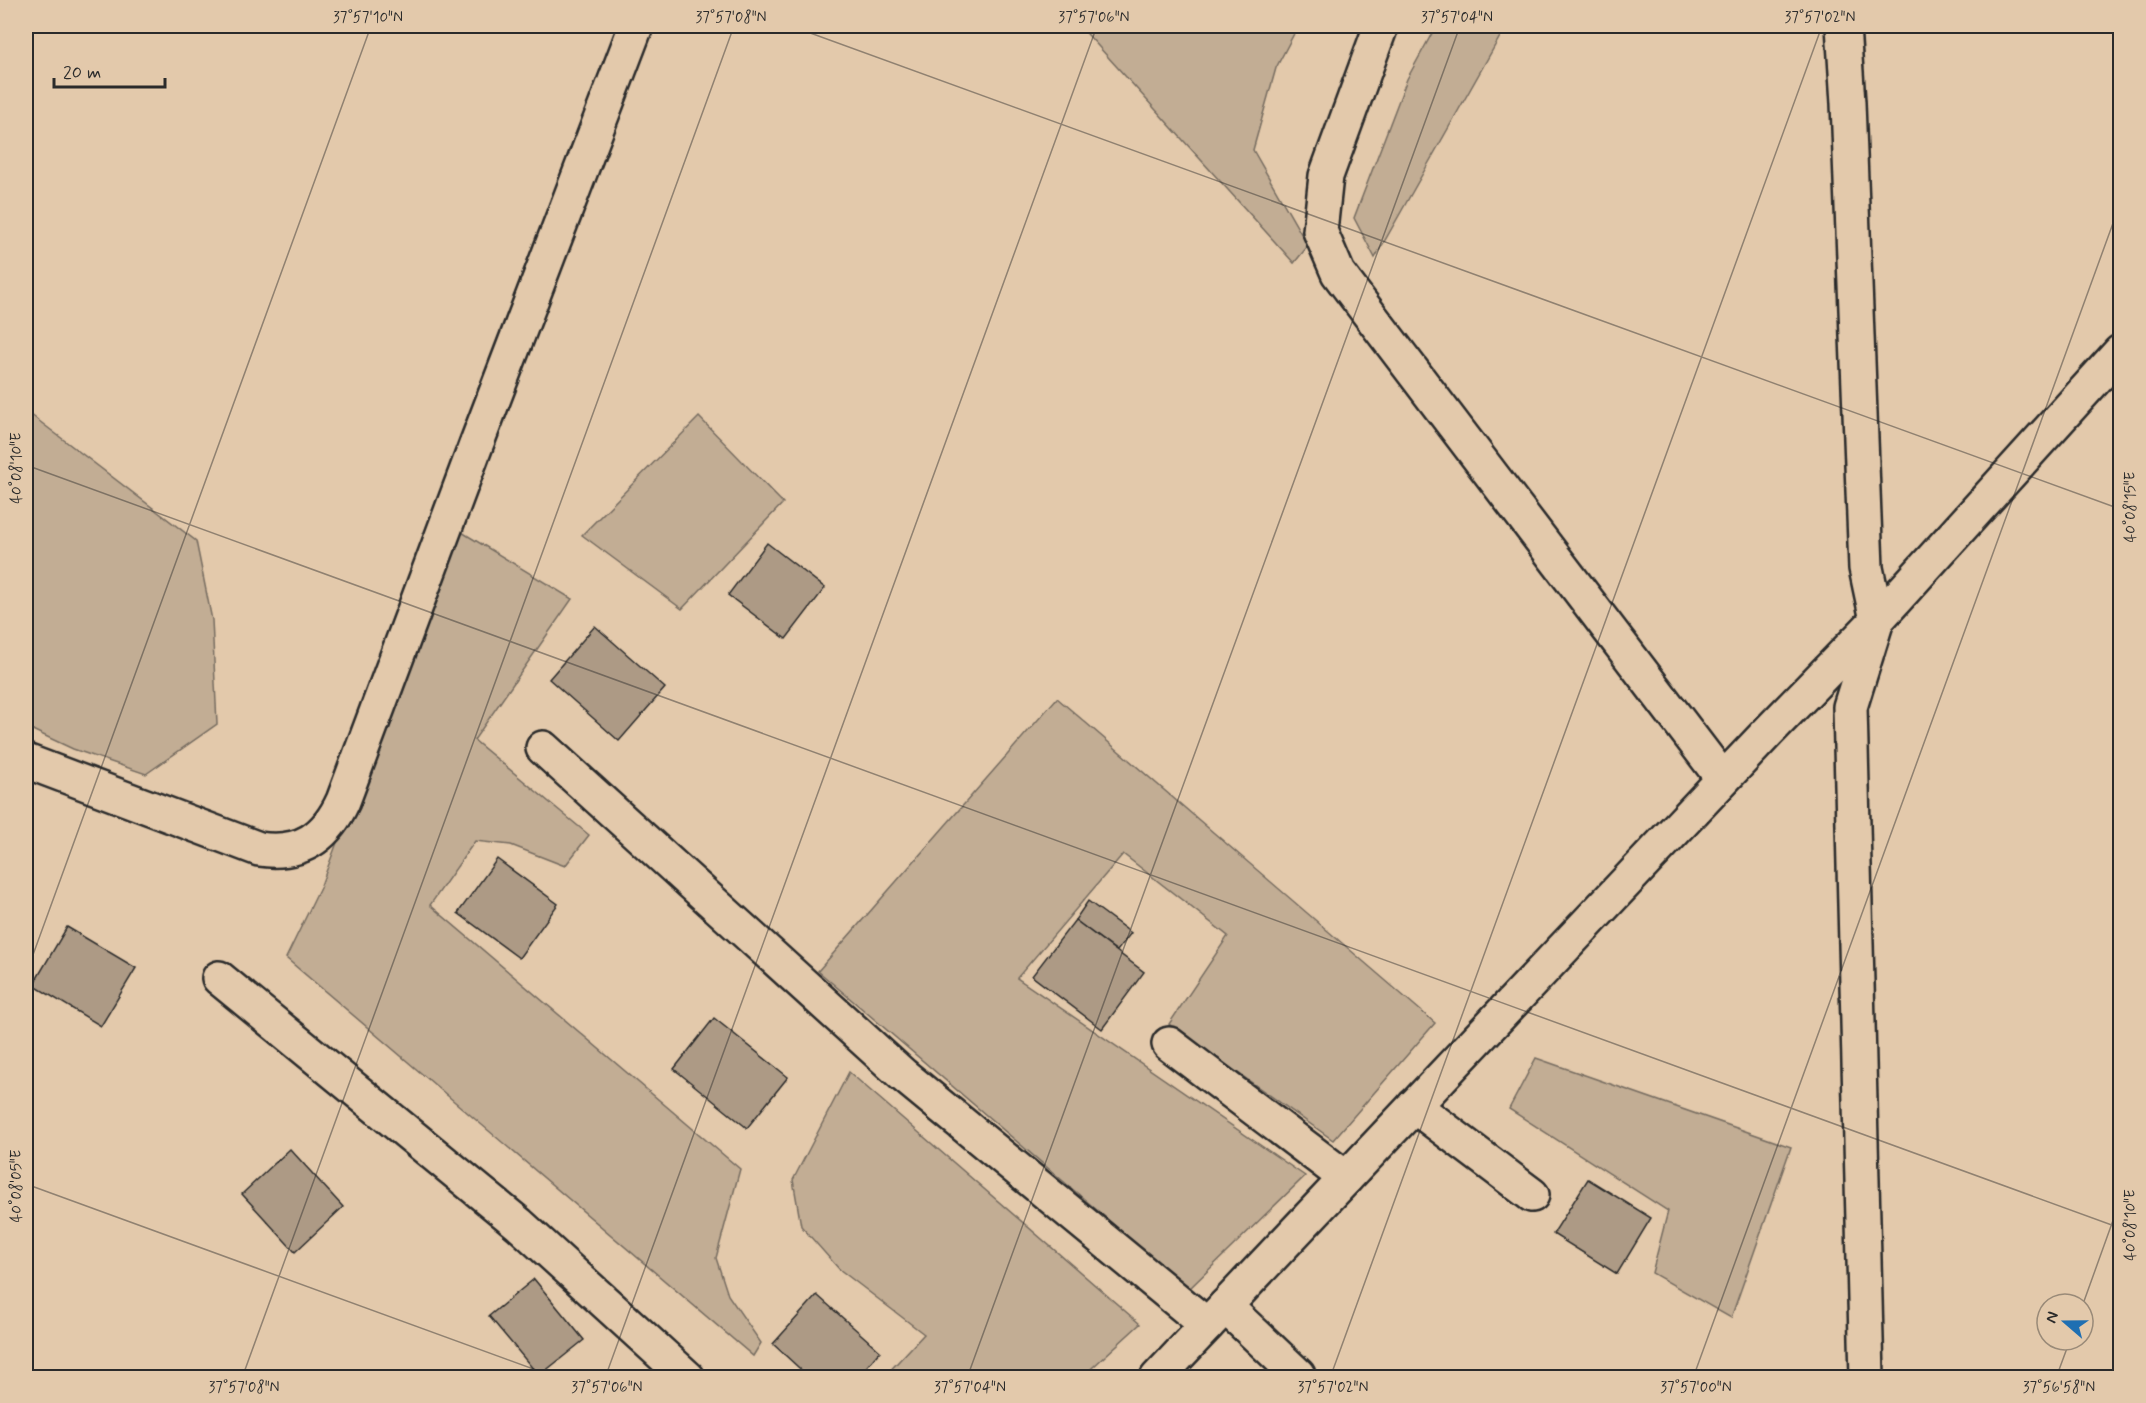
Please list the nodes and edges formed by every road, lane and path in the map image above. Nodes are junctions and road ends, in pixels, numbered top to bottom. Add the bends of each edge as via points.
1 (636, 26) edge
2 (1381, 26) edge
3 (1843, 26) edge
4 (2121, 352) edge
5 (1877, 620) junction
6 (543, 748) dead end
7 (26, 761) edge
8 (1723, 779) junction
9 (219, 978) dead end
10 (1169, 1044) dead end
11 (1414, 1106) junction
12 (1346, 1178) junction
13 (1532, 1196) dead end
14 (1216, 1316) junction
15 (1298, 1375) dead end
16 (688, 1377) edge
17 (1157, 1377) edge
18 (1867, 1377) edge

1 - 7 street via 343,801 328,827 296,848 259,849
2 - 8 street via 1326,176 1320,231 1338,273
3 - 5 street via 1866,568
4 - 5 street
5 - 8 street
5 - 18 street via 1851,707
6 - 14 street via 903,1075
8 - 11 street
9 - 16 street via 519,1224
10 - 12 street
11 - 12 street
11 - 13 street
12 - 14 street
14 - 15 street
14 - 17 street

